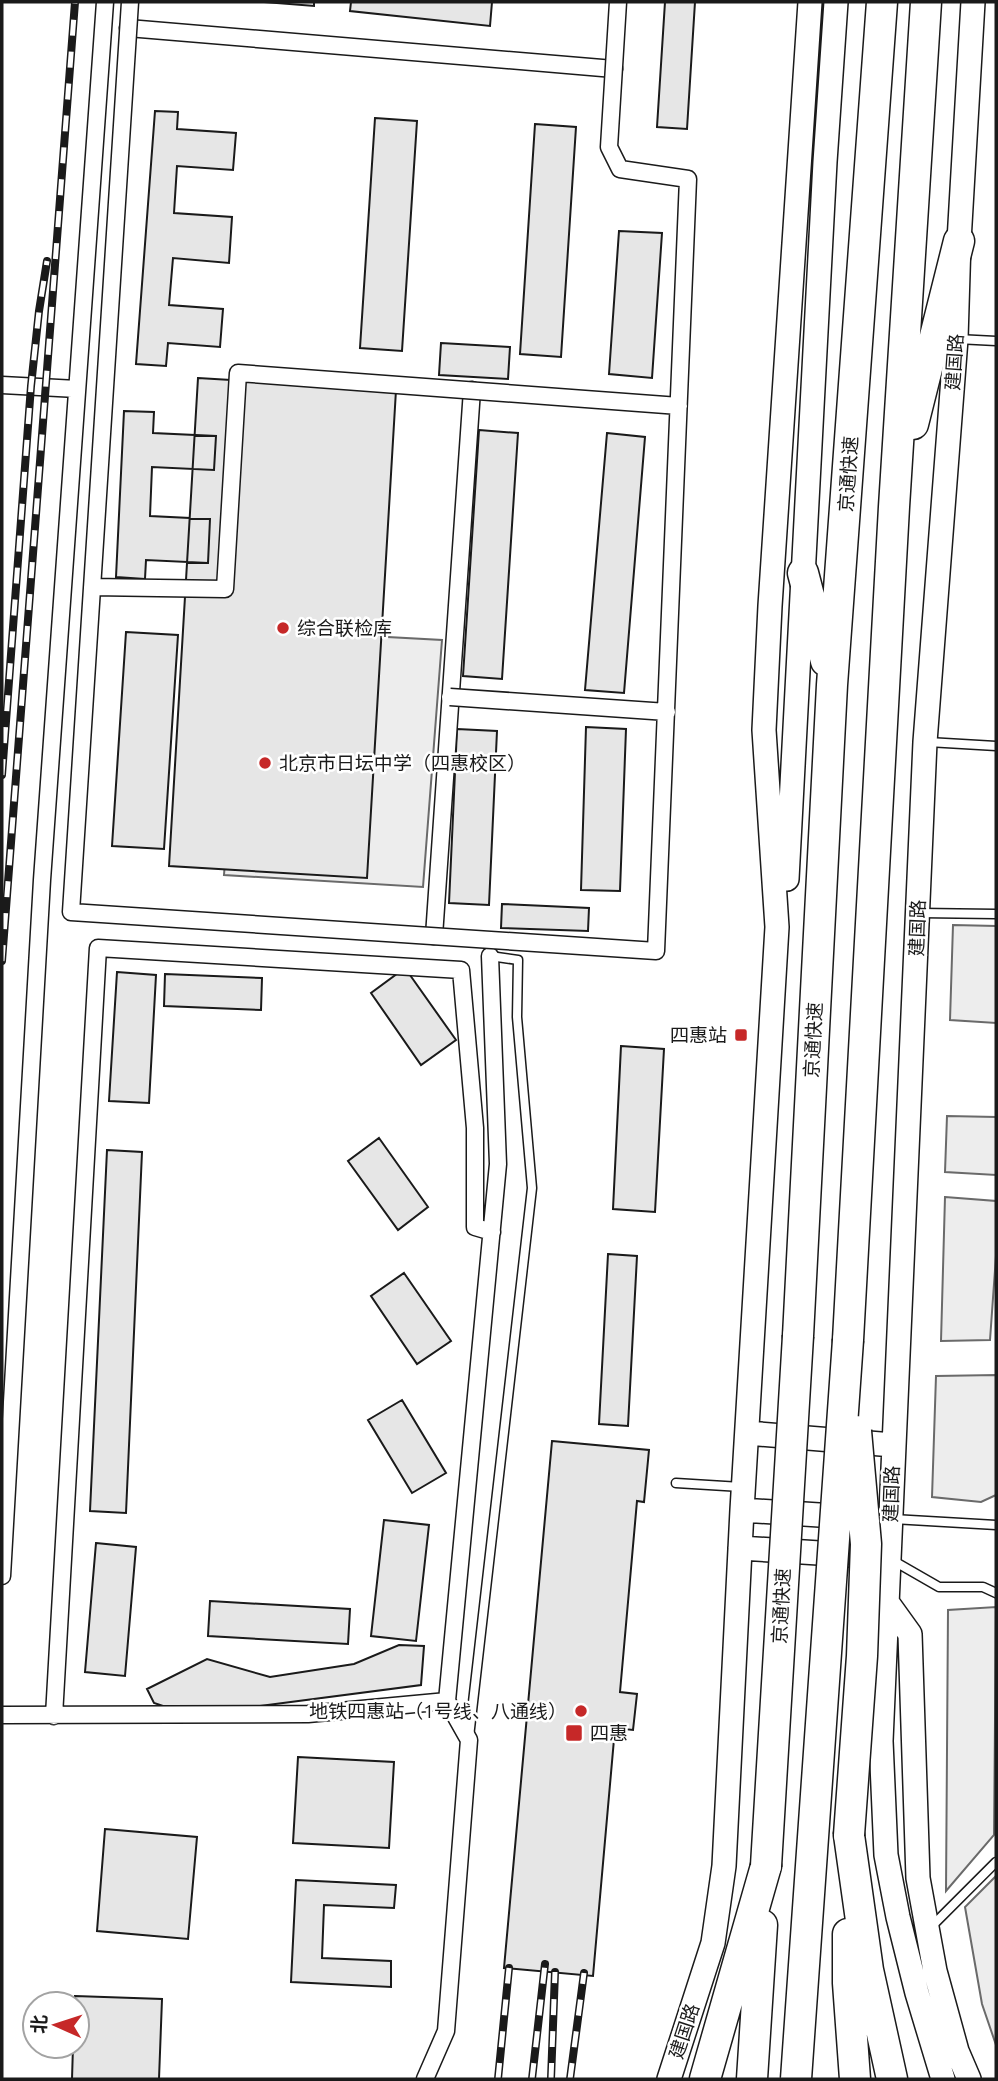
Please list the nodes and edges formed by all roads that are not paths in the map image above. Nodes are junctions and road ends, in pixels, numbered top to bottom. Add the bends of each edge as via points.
1 (105, 2) edge
2 (130, 2) edge
3 (618, 2) edge
4 (810, 2) edge
5 (836, 2) edge
6 (882, 2) edge
7 (926, 2) edge
8 (973, 2) edge
9 (128, 28) junction
10 (614, 69) junction
11 (959, 241) junction
12 (956, 340) junction
13 (996, 341) edge
14 (2, 385) edge
15 (77, 389) junction
16 (472, 390) junction
17 (678, 406) junction
18 (894, 507) junction
19 (803, 573) junction
20 (92, 587) junction
21 (832, 685) junction
22 (450, 697) junction
23 (667, 712) junction
24 (925, 742) junction
25 (996, 746) edge
26 (917, 913) junction
27 (996, 914) edge
28 (777, 927) junction
29 (433, 936) junction
30 (490, 956) joint
31 (492, 1232) junction
32 (848, 1340) junction
33 (747, 1433) junction
34 (893, 1445) junction
35 (676, 1483) dead end
36 (743, 1498) junction
37 (890, 1519) junction
38 (996, 1525) edge
39 (740, 1548) junction
40 (888, 1557) junction
41 (2, 1576) edge
42 (996, 1593) edge
43 (887, 1602) junction
44 (447, 1701) junction
45 (2, 1715) edge
46 (54, 1716) junction
47 (469, 1740) junction
48 (849, 1835) junction
49 (996, 1862) edge
50 (766, 1866) junction
51 (929, 1929) junction
52 (425, 2079) edge
53 (668, 2079) edge
54 (705, 2079) edge
55 (751, 2079) edge
56 (796, 2079) edge
57 (855, 2079) edge
58 (892, 2079) edge
59 (943, 2079) edge
60 (969, 2079) edge

1 - 15 street
2 - 9 street, bridge
3 - 10 street, bridge
4 - 28 main road via 764,730
5 - 19 main road
6 - 21 highway, 京通快速
7 - 18 highway
8 - 11 main road, 建国路
9 - 10 street
9 - 20 street, bridge
10 - 17 street, bridge via 609,147 620,169 688,179
11 - 12 main road, 建国路
11 - 18 highway
12 - 13 lane
12 - 24 main road, 建国路
14 - 15 street
15 - 41 street via 42,880
16 - 17 street, bridge
16 - 20 street, bridge via 238,373 225,589
16 - 22 street
17 - 23 street, bridge
18 - 32 highway
19 - 21 highway
19 - 28 main road via 786,882
20 - 29 street, bridge via 71,912
21 - 50 highway, 京通快速, bridge
22 - 23 street, bridge
22 - 29 street
23 - 29 street, bridge via 656,951
24 - 25 lane
24 - 26 main road, 建国路
26 - 27 lane
26 - 34 main road, 建国路
28 - 33 main road
30 - 31 street via 498,1164
30 - 47 lane via 517,960 517,1017 532,1188
31 - 44 street
31 - 46 street via 475,1227 475,1128 461,970 98,948
32 - 48 highway, bridge via 866,1544
32 - 56 highway, bridge
33 - 34 main road
33 - 36 main road
34 - 37 main road, 建国路
35 - 36 lane
36 - 37 main road
36 - 39 main road
37 - 38 lane
37 - 40 main road, 建国路
39 - 40 main road
39 - 53 main road, 建国路 via 724,1866 713,1943
40 - 42 lane via 939,1587 983,1587
40 - 43 main road, 建国路
43 - 51 main road via 910,1634 918,1878
43 - 59 main road, 建国路 via 881,1741 886,1855 916,1993
44 - 46 street via 308,1714
44 - 47 street
45 - 46 street
47 - 52 street via 446,2031
48 - 57 highway via 848,1983
48 - 58 highway via 868,1970
49 - 51 lane
50 - 54 highway
50 - 55 highway, 京通快速
51 - 60 main road via 935,1971

